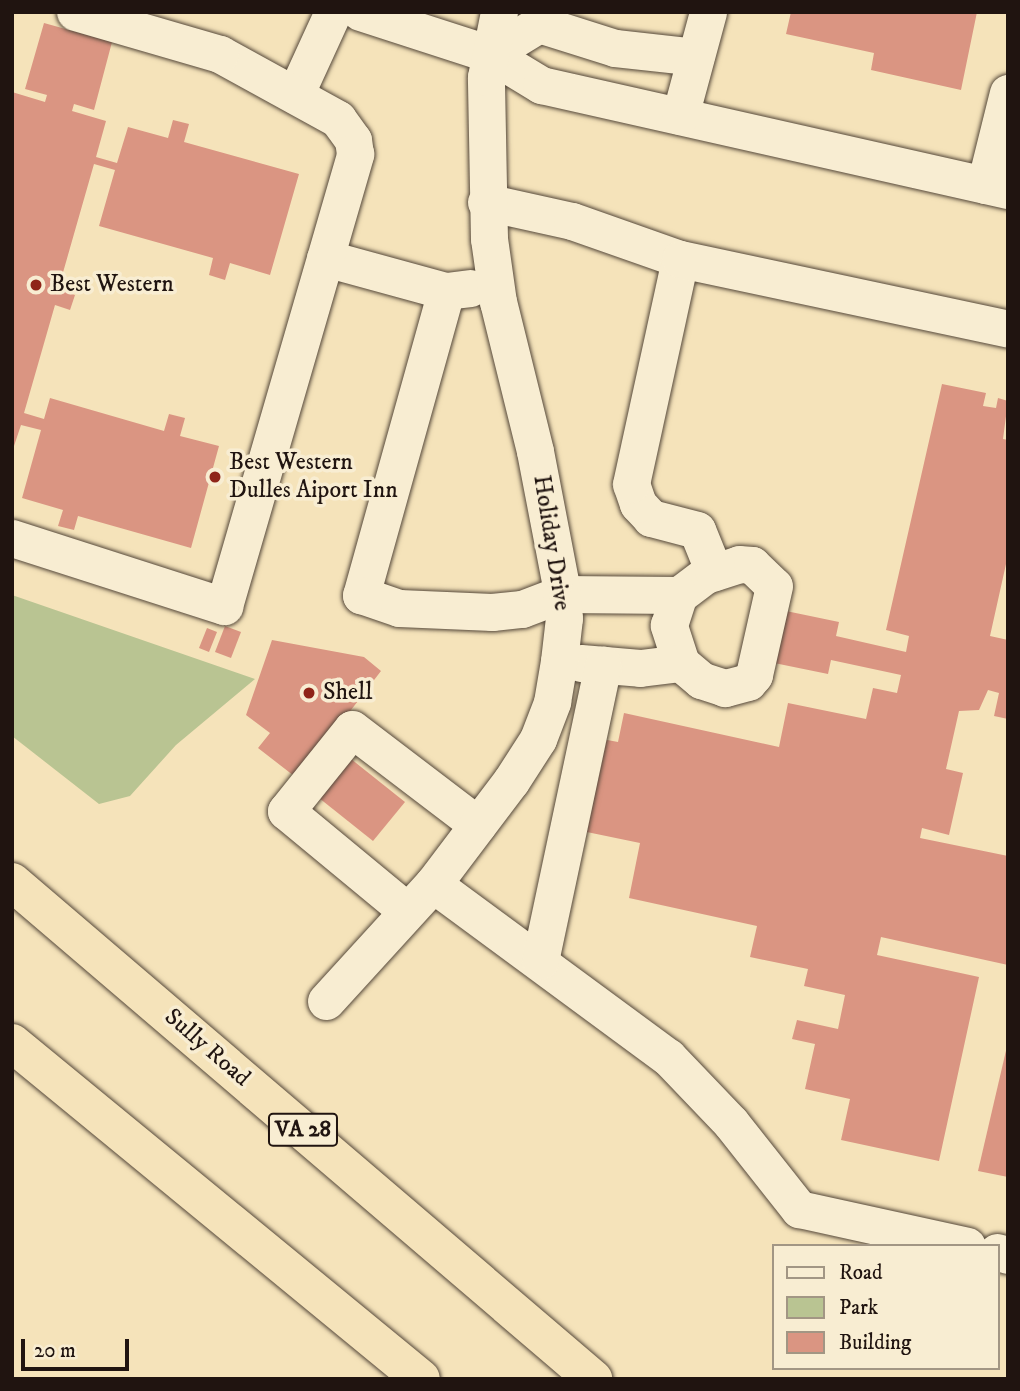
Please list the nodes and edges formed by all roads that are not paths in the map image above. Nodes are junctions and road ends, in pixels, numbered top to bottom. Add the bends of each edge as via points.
1 (75, 12) edge
2 (333, 12) edge
3 (360, 12) edge
4 (499, 12) edge
5 (708, 12) edge
6 (490, 54) junction
7 (696, 57) junction
8 (1008, 93) edge
9 (295, 95) junction
10 (680, 116) junction
11 (997, 188) edge
12 (486, 202) junction
13 (325, 258) junction
14 (680, 259) junction
15 (495, 284) junction
16 (446, 291) junction
17 (1008, 329) edge
18 (12, 538) edge
19 (714, 572) junction
20 (561, 594) junction
21 (679, 594) junction
22 (559, 661) junction
23 (681, 663) junction
24 (603, 665) junction
25 (478, 825) junction
26 (12, 882) edge
27 (433, 884) junction
28 (407, 911) junction
29 (540, 961) junction
30 (326, 1001) dead end
31 (12, 1043) edge
32 (958, 1244) edge
33 (421, 1379) edge
34 (593, 1379) edge

1 - 9 street via 220,54
2 - 9 street
3 - 6 street
4 - 6 street, Holiday Drive
5 - 7 street
6 - 7 street via 539,24 615,48
6 - 10 street via 541,85
6 - 12 street, Holiday Drive
7 - 10 street
8 - 11 street
9 - 13 street via 338,119 353,140 355,154
10 - 11 street
12 - 14 street via 572,221
12 - 15 street, Holiday Drive
13 - 16 street
13 - 18 street via 224,606
14 - 17 street
14 - 19 street via 631,484 638,504 651,518 697,530
15 - 16 street
15 - 20 street, Holiday Drive via 522,410 536,451
16 - 20 street via 361,595 399,608 492,612 522,609
19 - 21 street
19 - 23 street via 752,565 774,586 754,675 738,688 725,688 701,680
20 - 21 street
20 - 22 street, Holiday Drive
21 - 23 street via 668,625 674,654
22 - 24 street
22 - 25 street, Holiday Drive via 552,702 538,739
23 - 24 street via 640,668
24 - 29 street
25 - 27 street, Holiday Drive
25 - 28 street via 352,729 286,811
26 - 34 highway, Sully Road / VA 28
27 - 28 street, Holiday Drive
27 - 29 street
28 - 30 street, Holiday Drive
29 - 32 street via 668,1057 731,1123 799,1209
31 - 33 highway

